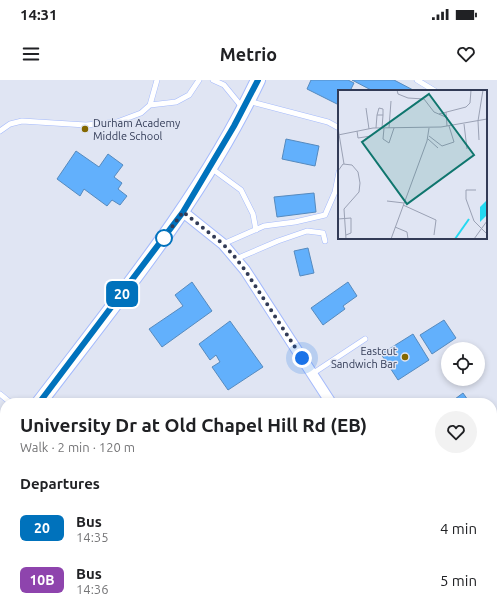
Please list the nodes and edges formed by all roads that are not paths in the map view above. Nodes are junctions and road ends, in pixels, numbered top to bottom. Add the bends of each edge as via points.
1 (158, 80) edge
2 (199, 80) edge
3 (212, 80) edge
4 (258, 80) edge
5 (417, 80) edge
6 (433, 90) edge
7 (150, 105) junction
8 (245, 105) junction
9 (338, 127) edge
10 (0, 131) edge
11 (210, 167) junction
12 (338, 177) edge
13 (183, 212) junction
14 (256, 230) junction
15 (324, 241) dead end
16 (223, 244) junction
17 (236, 259) junction
18 (365, 339) dead end
19 (312, 374) junction
20 (47, 398) edge
21 (328, 398) edge

1 - 7 lane
2 - 7 lane via 188,95 176,102
3 - 8 lane via 224,85
4 - 8 main road
5 - 6 lane
7 - 10 lane via 141,112 117,122 86,125 22,121 10,124
8 - 9 lane via 328,122
8 - 11 main road
11 - 13 main road
11 - 14 lane via 241,190 253,214
12 - 14 lane via 335,192 325,215 264,226
13 - 16 street
13 - 20 main road
14 - 16 lane
15 - 17 lane via 324,233 307,231
16 - 17 street
17 - 19 street
18 - 19 lane
19 - 21 street

